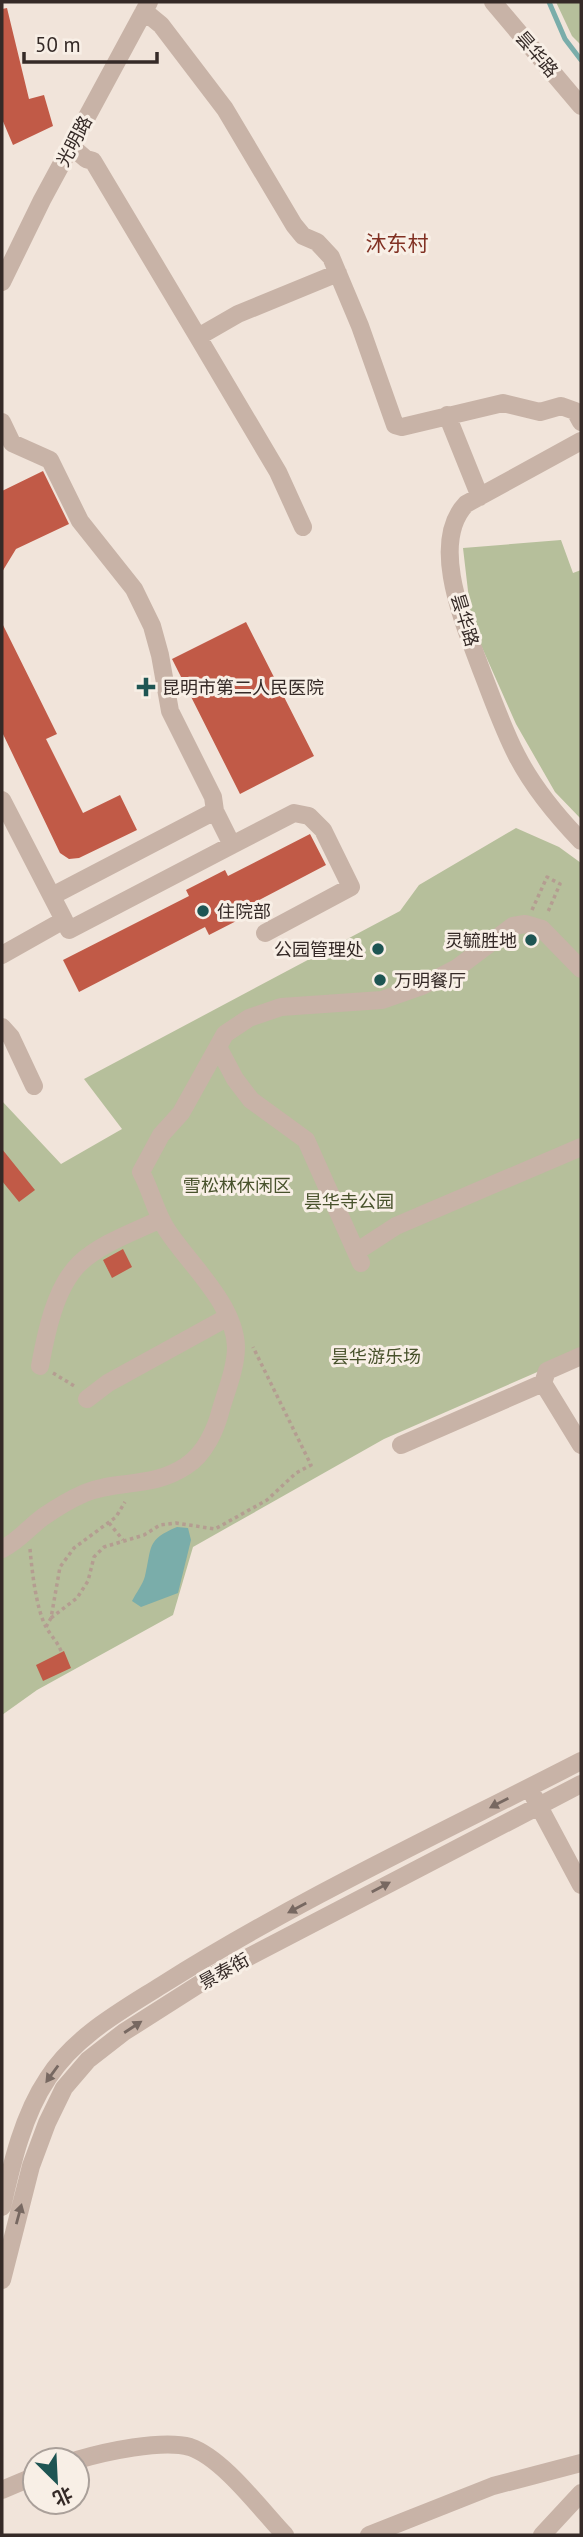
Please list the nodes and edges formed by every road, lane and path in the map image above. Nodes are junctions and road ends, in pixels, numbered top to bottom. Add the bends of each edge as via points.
1 (493, 2) edge
2 (146, 6) edge
3 (581, 106) edge
4 (71, 146) junction
5 (338, 273) junction
6 (2, 282) edge
7 (198, 337) junction
8 (447, 415) junction
9 (2, 422) edge
10 (581, 422) edge
11 (581, 441) edge
12 (480, 497) junction
13 (303, 527) dead end
14 (2, 800) edge
15 (215, 811) junction
16 (581, 841) edge
17 (232, 845) junction
18 (52, 896) junction
19 (64, 920) junction
20 (533, 927) junction
21 (265, 933) dead end
22 (2, 955) edge
23 (581, 969) edge
24 (2, 1027) edge
25 (218, 1047) junction
26 (34, 1086) dead end
27 (581, 1147) edge
28 (161, 1219) junction
29 (228, 1317) junction
30 (249, 1338) dead end
31 (581, 1356) edge
32 (40, 1366) joint
33 (543, 1382) junction
34 (87, 1399) joint
35 (401, 1445) dead end
36 (581, 1445) edge
37 (139, 1483) junction
38 (109, 1523) junction
39 (30, 1529) junction
40 (123, 1540) junction
41 (2, 1549) edge
42 (51, 1618) junction
43 (46, 1627) junction
44 (61, 1651) dead end
45 (581, 1761) edge
46 (581, 1784) edge
47 (529, 1787) junction
48 (540, 1805) junction
49 (581, 1885) edge
50 (2, 2207) edge
51 (2, 2280) edge
52 (91, 2456) edge
53 (581, 2463) edge
54 (21, 2482) edge
55 (2, 2490) edge
56 (581, 2493) edge
57 (285, 2535) edge
58 (369, 2535) edge
59 (542, 2535) edge

1 - 3 street, 昙华路
2 - 4 street, 光明路
2 - 5 street via 225,109 294,225 331,257
4 - 6 street, 光明路
4 - 7 street via 93,161
5 - 7 street via 238,314
5 - 8 street via 395,425
7 - 13 street via 278,471
8 - 10 street via 503,403 540,412 561,406 575,411
8 - 12 street
9 - 15 street via 12,443 50,460 80,522 134,589 152,626 170,711 213,797
11 - 12 street, 昙华路
12 - 16 street, 昙华路 via 457,514 452,531 450,565 458,607 517,757
14 - 18 street
15 - 17 street
15 - 18 street
17 - 19 street via 69,930
17 - 21 street via 294,813 309,816 323,830 351,887
18 - 19 street
19 - 22 street
20 - 20 path via 560,884 547,877
20 - 23 street
20 - 25 street via 513,926 457,968 382,1000 281,1007 249,1018 225,1034
24 - 26 street
25 - 27 street via 251,1100 306,1140 359,1258 396,1226
25 - 28 street via 141,1171
28 - 29 street
28 - 32 street via 97,1250 78,1265 52,1312
29 - 34 street
29 - 37 street via 235,1360 217,1423 200,1454 188,1465 170,1476
30 - 40 path via 311,1465 268,1500 215,1530 176,1523
31 - 33 street via 547,1371
32 - 34 path via 75,1386
33 - 35 street
33 - 36 street
37 - 38 path
37 - 39 street via 87,1492
38 - 40 path
38 - 42 path via 74,1548 60,1567
39 - 41 street
39 - 43 path via 34,1576
40 - 42 path via 104,1547 94,1557 89,1581 77,1598
42 - 43 path
43 - 44 path
45 - 47 street, 景泰街
46 - 48 street, 景泰街
47 - 48 street
47 -> 50 street, 景泰街 via 202,1958 74,2046 47,2078 29,2115
48 - 49 street
51 -> 48 street, 景泰街 via 47,2123 64,2088 88,2060 212,1976
52 - 57 street via 155,2445 190,2447 237,2482
53 - 58 street via 493,2486
54 - 55 street
56 - 59 street

